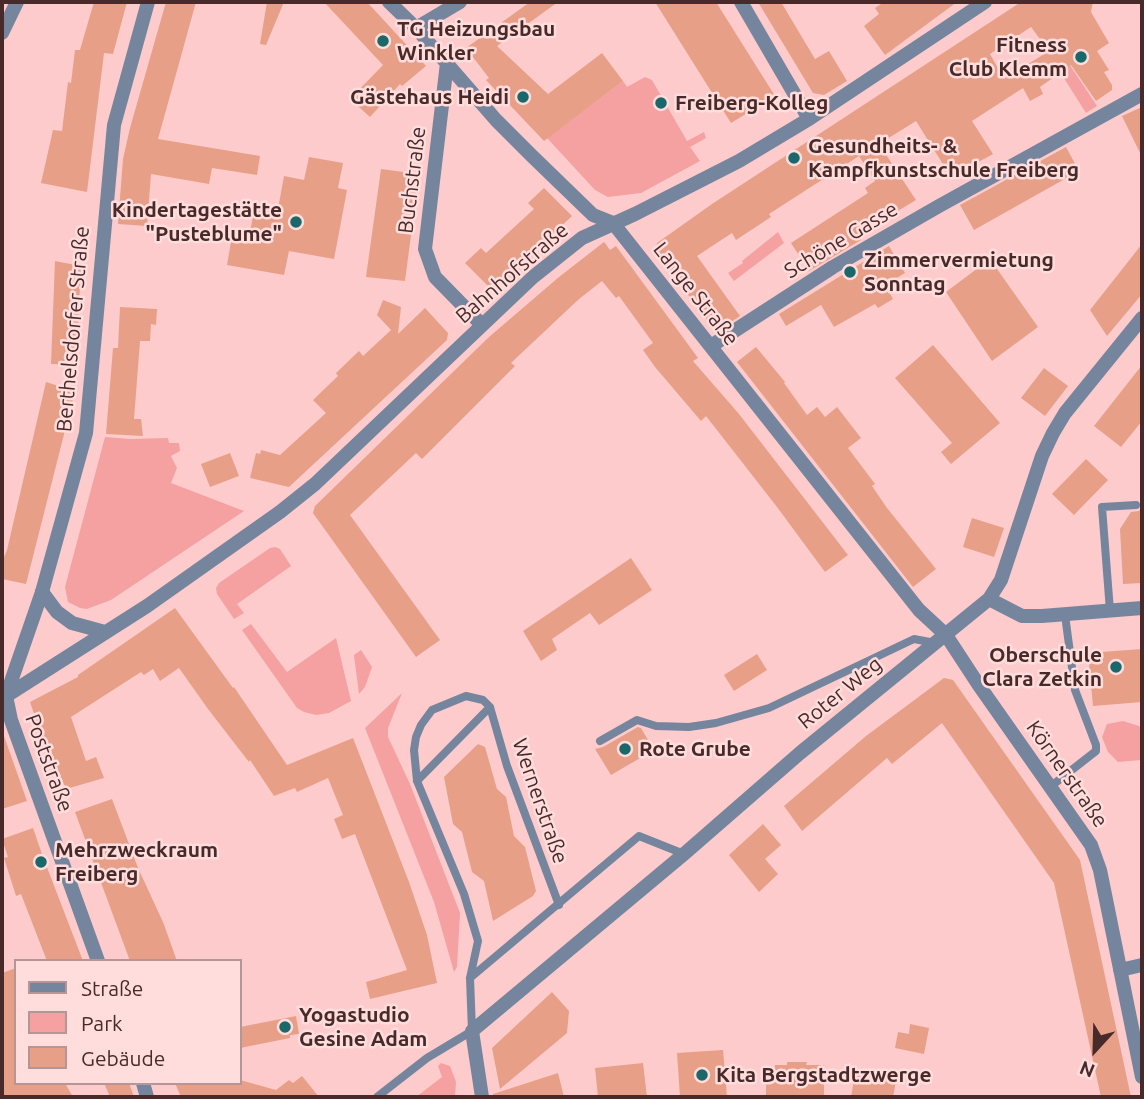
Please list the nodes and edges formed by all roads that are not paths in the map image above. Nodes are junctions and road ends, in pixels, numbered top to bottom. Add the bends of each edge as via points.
1 (17, 2) edge
2 (148, 2) edge
3 (389, 2) edge
4 (460, 2) edge
5 (741, 2) edge
6 (985, 2) edge
7 (416, 28) junction
8 (2, 33) edge
9 (447, 63) junction
10 (1142, 94) edge
11 (809, 119) junction
12 (613, 223) junction
13 (1142, 318) edge
14 (481, 324) junction
15 (711, 346) junction
16 (1136, 505) dead end
17 (42, 592) junction
18 (989, 599) junction
19 (1142, 608) edge
20 (1110, 611) junction
21 (1065, 614) junction
22 (105, 632) junction
23 (941, 639) junction
24 (4, 698) edge
25 (490, 707) junction
26 (600, 741) dead end
27 (417, 781) junction
28 (1050, 787) junction
29 (684, 855) junction
30 (559, 905) junction
31 (97, 959) edge
32 (1142, 965) edge
33 (1120, 970) junction
34 (470, 978) junction
35 (472, 1031) junction
36 (1142, 1077) edge
37 (377, 1097) edge
38 (482, 1097) edge

1 - 8 street
2 - 17 street, Berthelsdorfer Straße via 114,125 86,433
3 - 7 street, Lange Straße
4 - 7 street
5 - 11 street
6 - 11 street, Bahnhofstraße
7 - 9 street, Lange Straße
9 - 12 street, Lange Straße via 496,120 593,215
9 - 14 street, Buchstraße via 425,249 435,277
10 - 15 street, Schöne Gasse via 833,267
11 - 12 street, Bahnhofstraße via 739,161
12 - 14 street, Bahnhofstraße via 582,238
12 - 15 street, Lange Straße
13 - 18 street, Roter Weg via 1053,433 1001,580
14 - 22 street, Bahnhofstraße via 315,484
15 - 23 street, Lange Straße
16 - 20 lane via 1102,507
17 - 22 street via 57,612 72,622
17 - 24 street, Berthelsdorfer Straße
18 - 21 street via 1021,616
18 - 23 street, Roter Weg
19 - 20 street
20 - 21 street
21 - 28 lane via 1075,690 1096,751
22 - 24 street, Bahnhofstraße
23 - 26 lane via 914,639 769,708 689,727 637,720
23 - 28 street, Körnerstraße
23 - 29 street, Roter Weg
24 - 31 street, Poststraße
25 - 27 lane
25 - 27 lane via 466,696 432,710 416,737
25 - 30 lane, Wernerstraße
27 - 34 lane via 464,894 478,942
28 - 33 street, Körnerstraße via 1091,845
29 - 30 lane via 639,836
29 - 35 street, Roter Weg
30 - 34 lane
32 - 33 street
33 - 36 street, Körnerstraße
34 - 35 lane
35 - 37 lane via 427,1058
35 - 38 street

